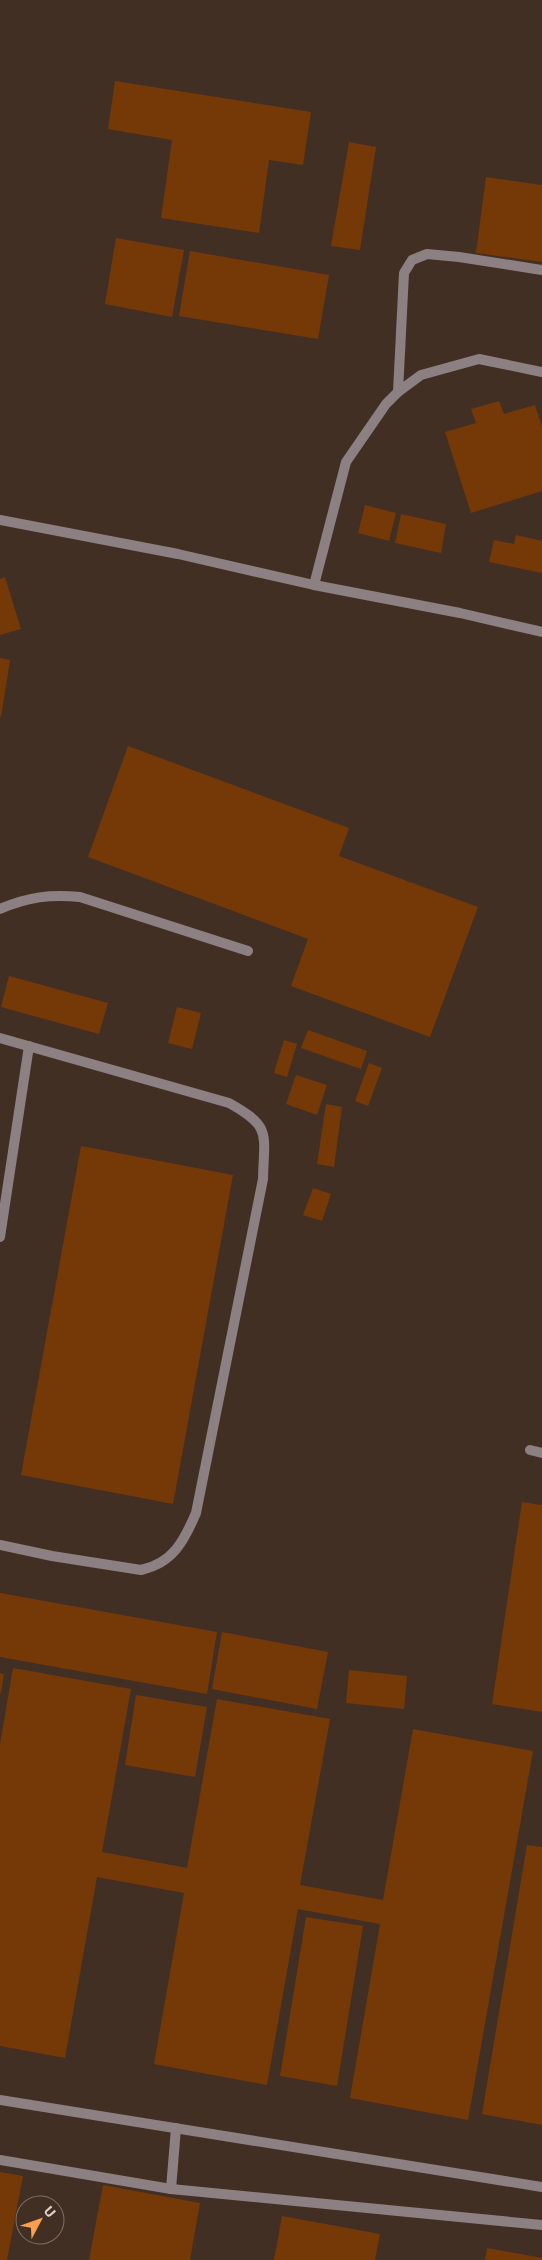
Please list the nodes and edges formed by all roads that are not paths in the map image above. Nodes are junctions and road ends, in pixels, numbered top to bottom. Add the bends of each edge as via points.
1 (542, 270) edge
2 (542, 372) edge
3 (398, 392) junction
4 (0, 520) edge
5 (314, 584) junction
6 (542, 632) edge
7 (0, 909) edge
8 (248, 951) dead end
9 (0, 1038) edge
10 (28, 1046) junction
11 (0, 1237) edge
12 (530, 1450) dead end
13 (542, 1453) edge
14 (0, 1545) edge
15 (0, 2100) edge
16 (176, 2128) junction
17 (0, 2160) edge
18 (542, 2187) edge
19 (171, 2189) junction
20 (542, 2225) edge

1 - 3 street via 459,256 427,254 412,260 404,273
2 - 3 street via 479,359 420,375
3 - 5 street via 346,462
4 - 5 street
5 - 6 street
7 - 8 street via 18,901 54,895 80,898
9 - 10 street
10 - 11 street
10 - 14 street via 229,1103 253,1116 264,1132 263,1178 196,1514 187,1536 164,1562 141,1570
12 - 13 street
15 - 16 street
16 - 18 street
16 - 19 street
17 - 19 street
19 - 20 street

